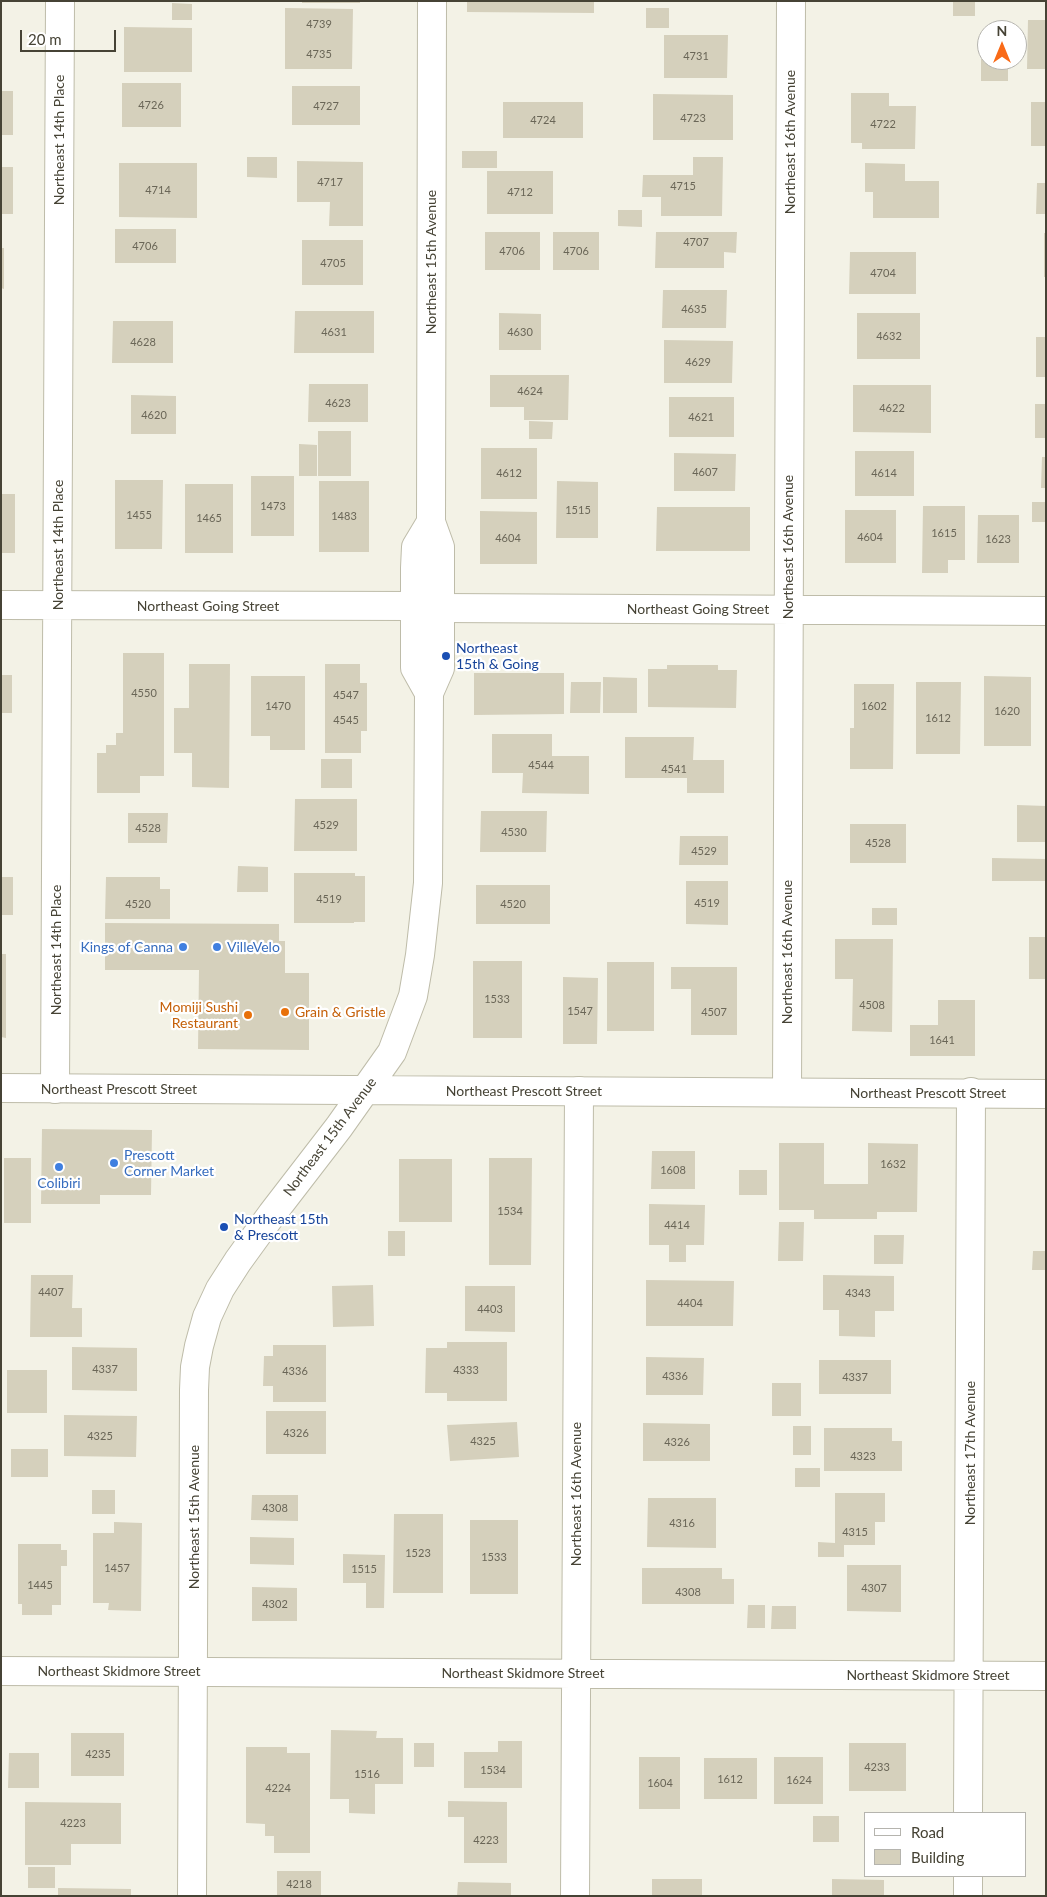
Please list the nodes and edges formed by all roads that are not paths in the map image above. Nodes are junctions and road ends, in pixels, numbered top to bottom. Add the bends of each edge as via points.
1 (60, 1) edge
2 (432, 1) edge
3 (791, 1) edge
4 (1, 605) edge
5 (58, 605) junction
6 (428, 607) junction
7 (788, 609) junction
8 (1046, 611) edge
9 (1, 1088) edge
10 (55, 1089) junction
11 (365, 1090) junction
12 (578, 1091) junction
13 (787, 1092) junction
14 (971, 1092) junction
15 (1046, 1094) edge
16 (1, 1671) edge
17 (194, 1671) junction
18 (575, 1673) junction
19 (969, 1675) junction
20 (1046, 1676) edge
21 (968, 1812) edge
22 (968, 1877) edge
23 (192, 1896) edge
24 (575, 1896) edge
25 (968, 1896) edge

1 - 5 street, Northeast 14th Place
2 - 6 street, Northeast 15th Avenue via 430,522 416,547
3 - 7 street, Northeast 16th Avenue
4 - 5 street, Northeast Going Street
5 - 6 street, Northeast Going Street
5 - 10 street, Northeast 14th Place
6 - 7 street, Northeast Going Street
6 - 11 street, Northeast 15th Avenue via 415,668 429,693 428,883 420,955 413,996 392,1052
7 - 8 street, Northeast Going Street
7 - 13 street, Northeast 16th Avenue
9 - 10 street, Northeast Prescott Street
10 - 11 street, Northeast Prescott Street
11 - 12 street, Northeast Prescott Street
11 - 17 street, Northeast 15th Avenue via 238,1261 220,1289 198,1346 195,1367
12 - 13 street, Northeast Prescott Street
12 - 18 street, Northeast 16th Avenue
13 - 14 street, Northeast Prescott Street
14 - 15 street, Northeast Prescott Street
14 - 19 street, Northeast 17th Avenue
16 - 17 street, Northeast Skidmore Street
17 - 18 street, Northeast Skidmore Street
17 - 23 street, Northeast 15th Avenue
18 - 19 street, Northeast Skidmore Street
18 - 24 street, Northeast 16th Avenue
19 - 20 street, Northeast Skidmore Street
19 - 21 street, Northeast 17th Avenue
22 - 25 street

